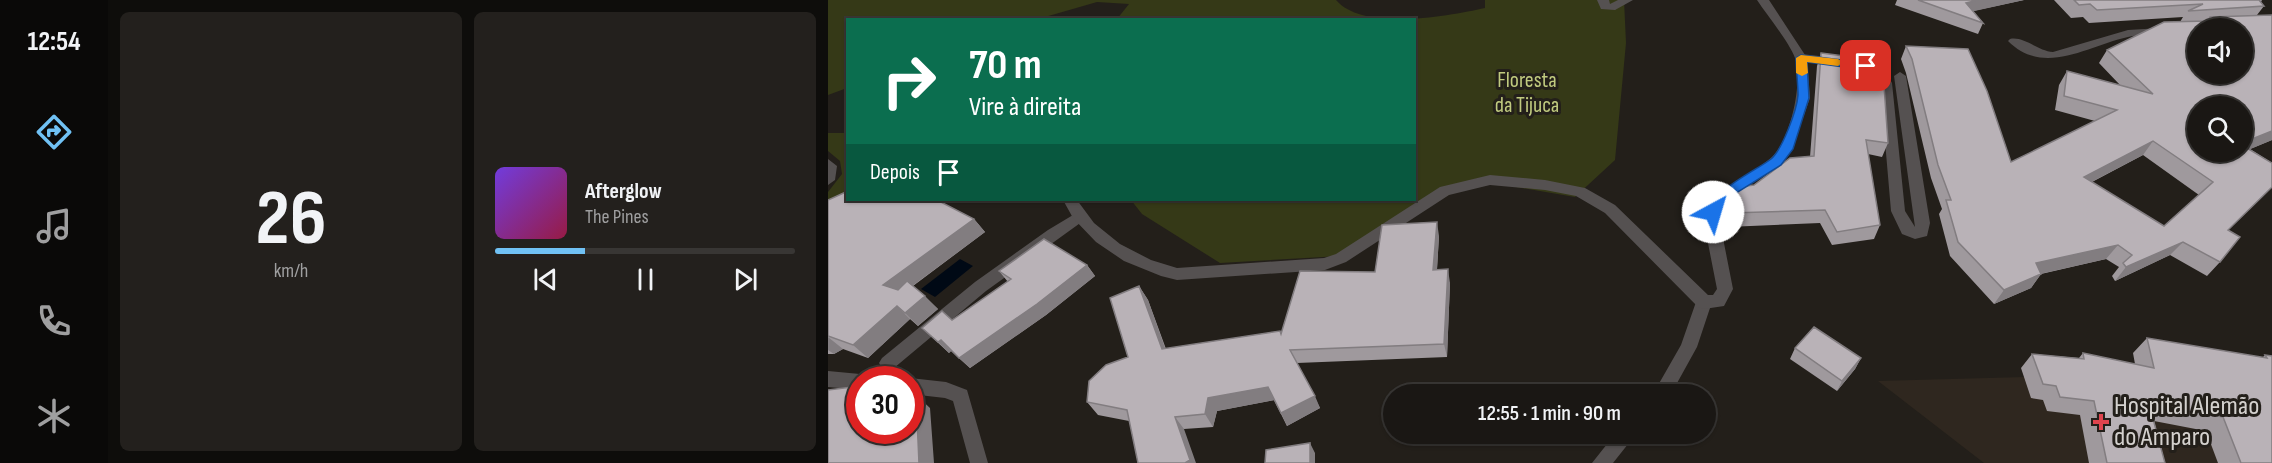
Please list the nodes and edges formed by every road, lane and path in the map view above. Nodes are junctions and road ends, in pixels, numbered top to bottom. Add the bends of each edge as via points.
1 (1603, 0) edge
2 (1627, 0) edge
3 (1763, 0) edge
4 (2014, 41) dead end
5 (1801, 58) junction
6 (2052, 66) dead end
7 (1900, 76) dead end
8 (828, 164) edge
9 (828, 180) edge
10 (1070, 201) edge
11 (1078, 217) junction
12 (1704, 302) junction
13 (888, 363) dead end
14 (828, 379) edge
15 (846, 381) edge
16 (1668, 384) edge
17 (924, 388) edge
18 (1618, 444) edge
19 (979, 463) edge
20 (1601, 463) edge

1 - 2 street via 1605,7 1611,9
3 - 5 street
4 - 6 street via 2042,56 2054,56 2128,33 2176,32 2135,39
5 - 7 street via 1866,66 1887,83 1898,211 1906,230 1915,234 1922,232 1923,223
5 - 12 street via 1804,98 1786,149 1776,162 1732,189 1713,212 1725,290 1718,300
8 - 9 street
10 - 11 street
11 - 12 street via 1114,247 1155,270 1177,274 1287,268 1341,258 1445,191 1490,180 1545,185 1580,192 1610,209
11 - 13 street via 1042,240
12 - 16 street via 1689,347
14 - 15 street
17 - 19 street via 961,396
18 - 20 street

